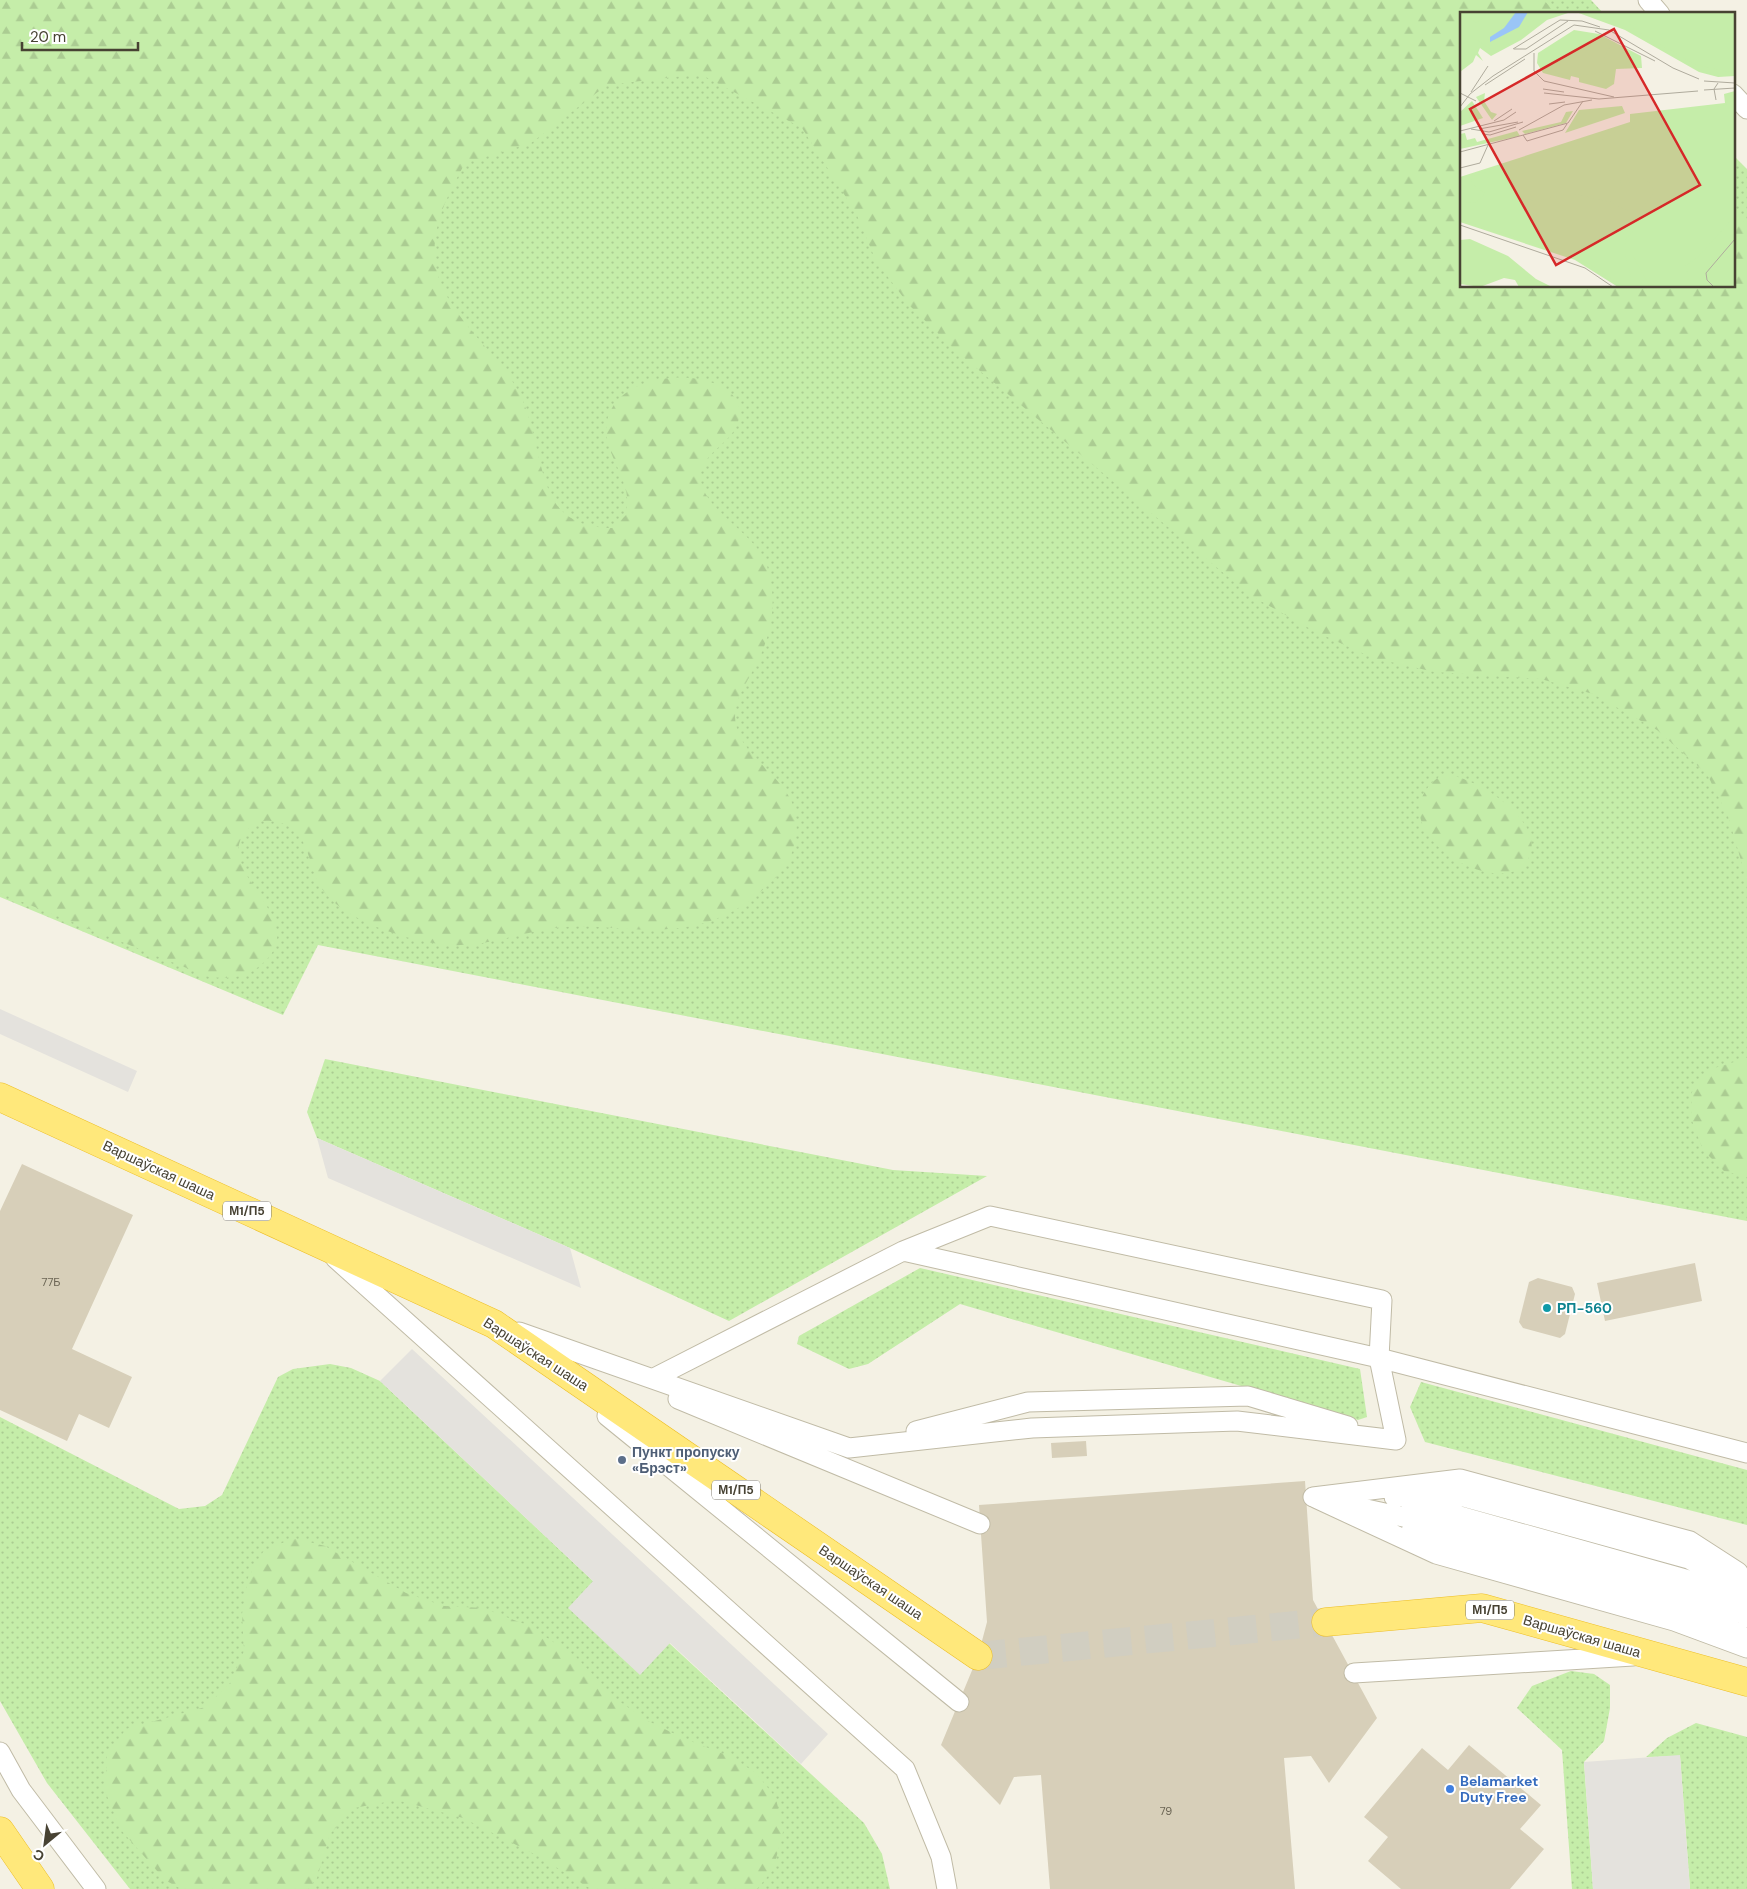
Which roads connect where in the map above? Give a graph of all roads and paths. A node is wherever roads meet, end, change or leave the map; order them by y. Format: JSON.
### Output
{"nodes":[{"id":1,"x":1648,"y":0,"type":"edge"},
{"id":2,"x":1658,"y":12,"type":"edge"},
{"id":3,"x":1734,"y":95,"type":"edge"},
{"id":4,"x":1747,"y":109,"type":"edge"},
{"id":5,"x":0,"y":1098,"type":"edge"},
{"id":6,"x":319,"y":1244,"type":"junction"},
{"id":7,"x":903,"y":1251,"type":"junction"},
{"id":8,"x":494,"y":1324,"type":"junction"},
{"id":9,"x":1379,"y":1358,"type":"junction"},
{"id":10,"x":654,"y":1378,"type":"junction"},
{"id":11,"x":1396,"y":1440,"type":"junction"},
{"id":12,"x":849,"y":1448,"type":"junction"},
{"id":13,"x":1747,"y":1453,"type":"edge"},
{"id":14,"x":1313,"y":1497,"type":"junction"},
{"id":15,"x":980,"y":1524,"type":"dead end"},
{"id":16,"x":1747,"y":1586,"type":"edge"},
{"id":17,"x":1747,"y":1603,"type":"edge"},
{"id":18,"x":1747,"y":1618,"type":"edge"},
{"id":19,"x":1326,"y":1622,"type":"tunnel mouth"},
{"id":20,"x":1747,"y":1630,"type":"edge"},
{"id":21,"x":1747,"y":1639,"type":"edge"},
{"id":22,"x":1747,"y":1648,"type":"edge"},
{"id":23,"x":1649,"y":1654,"type":"junction"},
{"id":24,"x":978,"y":1656,"type":"tunnel mouth"},
{"id":25,"x":1354,"y":1673,"type":"dead end"},
{"id":26,"x":1747,"y":1682,"type":"edge"},
{"id":27,"x":959,"y":1702,"type":"dead end"},
{"id":28,"x":0,"y":1752,"type":"edge"},
{"id":29,"x":0,"y":1831,"type":"edge"},
{"id":30,"x":40,"y":1889,"type":"edge"},
{"id":31,"x":96,"y":1889,"type":"edge"},
{"id":32,"x":947,"y":1889,"type":"edge"}],
"edges":[{"from":1,"to":2,"type":"lane"},
{"from":3,"to":4,"type":"lane"},
{"from":5,"to":6,"type":"highway","name":"Варшаўская шаша","number":"М1/П5"},
{"from":6,"to":8,"type":"highway","name":"Варшаўская шаша","number":"М1/П5"},
{"from":6,"to":32,"type":"lane"},
{"from":7,"to":9,"type":"lane"},
{"from":7,"to":9,"type":"lane"},
{"from":7,"to":10,"type":"lane"},
{"from":8,"to":10,"type":"lane"},
{"from":8,"to":15,"type":"lane"},
{"from":8,"to":24,"type":"highway","name":"Варшаўская шаша","number":"М1/П5"},
{"from":8,"to":27,"type":"lane"},
{"from":9,"to":11,"type":"lane"},
{"from":9,"to":13,"type":"lane"},
{"from":10,"to":12,"type":"lane"},
{"from":11,"to":12,"type":"lane"},
{"from":11,"to":12,"type":"lane"},
{"from":14,"to":16,"type":"lane"},
{"from":14,"to":17,"type":"lane"},
{"from":14,"to":18,"type":"lane"},
{"from":14,"to":20,"type":"lane"},
{"from":14,"to":21,"type":"lane"},
{"from":14,"to":22,"type":"lane"},
{"from":19,"to":23,"type":"highway","name":"Варшаўская шаша","number":"М1/П5"},
{"from":23,"to":25,"type":"lane"},
{"from":23,"to":26,"type":"highway","name":"Варшаўская шаша","number":"М1/П5"},
{"from":28,"to":31,"type":"lane"},
{"from":29,"to":30,"type":"highway"}]}
